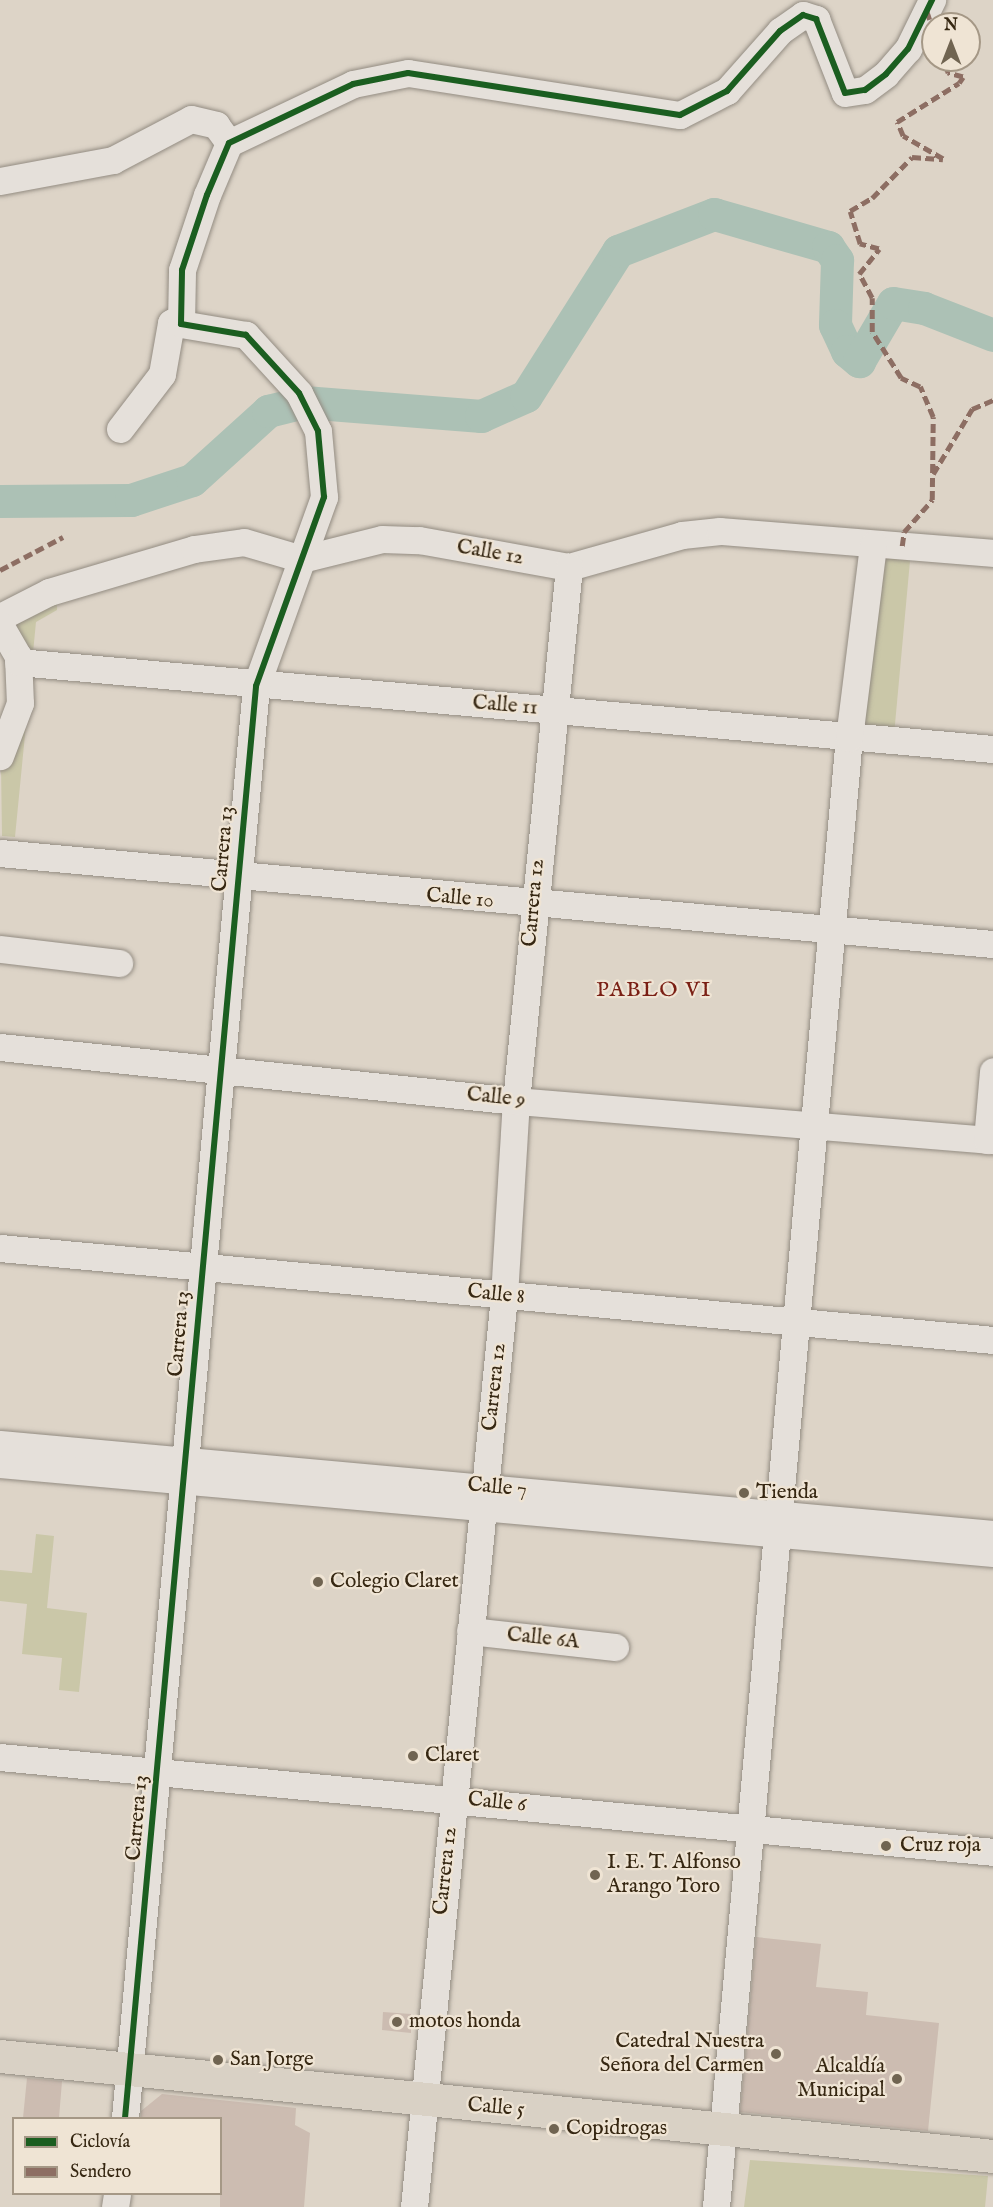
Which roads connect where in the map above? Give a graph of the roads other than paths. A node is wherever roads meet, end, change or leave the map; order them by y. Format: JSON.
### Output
{"nodes":[{"id":1,"x":932,"y":0,"type":"edge"},
{"id":2,"x":230,"y":143,"type":"junction"},
{"id":3,"x":0,"y":181,"type":"edge"},
{"id":4,"x":180,"y":318,"type":"junction"},
{"id":5,"x":120,"y":429,"type":"dead end"},
{"id":6,"x":873,"y":544,"type":"junction"},
{"id":7,"x":993,"y":554,"type":"edge"},
{"id":8,"x":302,"y":559,"type":"junction"},
{"id":9,"x":568,"y":567,"type":"junction"},
{"id":10,"x":0,"y":617,"type":"edge"},
{"id":11,"x":0,"y":625,"type":"edge"},
{"id":12,"x":18,"y":659,"type":"junction"},
{"id":13,"x":256,"y":686,"type":"junction"},
{"id":14,"x":552,"y":710,"type":"junction"},
{"id":15,"x":849,"y":738,"type":"junction"},
{"id":16,"x":993,"y":749,"type":"edge"},
{"id":17,"x":0,"y":756,"type":"edge"},
{"id":18,"x":0,"y":846,"type":"edge"},
{"id":19,"x":0,"y":853,"type":"edge"},
{"id":20,"x":0,"y":858,"type":"edge"},
{"id":21,"x":238,"y":878,"type":"junction"},
{"id":22,"x":533,"y":906,"type":"junction"},
{"id":23,"x":831,"y":931,"type":"junction"},
{"id":24,"x":993,"y":944,"type":"edge"},
{"id":25,"x":0,"y":949,"type":"edge"},
{"id":26,"x":119,"y":963,"type":"dead end"},
{"id":27,"x":0,"y":1047,"type":"edge"},
{"id":28,"x":219,"y":1070,"type":"junction"},
{"id":29,"x":993,"y":1071,"type":"edge"},
{"id":30,"x":516,"y":1101,"type":"junction"},
{"id":31,"x":814,"y":1127,"type":"junction"},
{"id":32,"x":990,"y":1140,"type":"edge"},
{"id":33,"x":0,"y":1248,"type":"edge"},
{"id":34,"x":202,"y":1266,"type":"junction"},
{"id":35,"x":504,"y":1296,"type":"junction"},
{"id":36,"x":796,"y":1324,"type":"junction"},
{"id":37,"x":993,"y":1340,"type":"edge"},
{"id":38,"x":0,"y":1444,"type":"edge"},
{"id":39,"x":0,"y":1464,"type":"edge"},
{"id":40,"x":186,"y":1468,"type":"junction"},
{"id":41,"x":483,"y":1496,"type":"junction"},
{"id":42,"x":777,"y":1524,"type":"junction"},
{"id":43,"x":993,"y":1533,"type":"edge"},
{"id":44,"x":993,"y":1553,"type":"edge"},
{"id":45,"x":470,"y":1632,"type":"junction"},
{"id":46,"x":615,"y":1647,"type":"dead end"},
{"id":47,"x":0,"y":1757,"type":"edge"},
{"id":48,"x":158,"y":1773,"type":"junction"},
{"id":49,"x":453,"y":1798,"type":"junction"},
{"id":50,"x":751,"y":1829,"type":"junction"},
{"id":51,"x":993,"y":1852,"type":"edge"},
{"id":52,"x":0,"y":2056,"type":"edge"},
{"id":53,"x":131,"y":2069,"type":"junction"},
{"id":54,"x":424,"y":2101,"type":"junction"},
{"id":55,"x":125,"y":2117,"type":"edge"},
{"id":56,"x":723,"y":2129,"type":"junction"},
{"id":57,"x":993,"y":2156,"type":"edge"},
{"id":58,"x":414,"y":2207,"type":"edge"},
{"id":59,"x":716,"y":2207,"type":"edge"}],
"edges":[{"from":1,"to":2,"type":"street"},
{"from":2,"to":3,"type":"street"},
{"from":2,"to":4,"type":"street"},
{"from":4,"to":5,"type":"street"},
{"from":4,"to":8,"type":"street","name":"Carrera 13"},
{"from":6,"to":7,"type":"street","name":"Calle 12"},
{"from":6,"to":9,"type":"street","name":"Calle 12"},
{"from":6,"to":15,"type":"street"},
{"from":8,"to":9,"type":"street","name":"Calle 12"},
{"from":8,"to":10,"type":"street"},
{"from":8,"to":13,"type":"street","name":"Carrera 13"},
{"from":9,"to":14,"type":"street","name":"Carrera 12"},
{"from":11,"to":12,"type":"street"},
{"from":12,"to":13,"type":"street","name":"Calle 11"},
{"from":12,"to":17,"type":"street"},
{"from":13,"to":14,"type":"street","name":"Calle 11"},
{"from":13,"to":21,"type":"street","name":"Carrera 13"},
{"from":14,"to":15,"type":"street","name":"Calle 11"},
{"from":14,"to":22,"type":"street","name":"Carrera 12"},
{"from":15,"to":16,"type":"street","name":"Calle 11"},
{"from":15,"to":23,"type":"street"},
{"from":18,"to":19,"type":"street"},
{"from":19,"to":20,"type":"street"},
{"from":19,"to":21,"type":"street","name":"Calle 10"},
{"from":21,"to":22,"type":"street","name":"Calle 10"},
{"from":21,"to":28,"type":"street","name":"Carrera 13"},
{"from":22,"to":23,"type":"street","name":"Calle 10"},
{"from":22,"to":30,"type":"street","name":"Carrera 12"},
{"from":23,"to":24,"type":"street","name":"Calle 10"},
{"from":23,"to":31,"type":"street"},
{"from":25,"to":26,"type":"street"},
{"from":27,"to":28,"type":"street","name":"Calle 9"},
{"from":28,"to":30,"type":"street","name":"Calle 9"},
{"from":28,"to":34,"type":"street","name":"Carrera 13"},
{"from":29,"to":32,"type":"street"},
{"from":30,"to":31,"type":"street","name":"Calle 9"},
{"from":30,"to":35,"type":"street","name":"Carrera 12"},
{"from":31,"to":32,"type":"street","name":"Calle 9"},
{"from":31,"to":36,"type":"street"},
{"from":33,"to":34,"type":"street","name":"Calle 8"},
{"from":34,"to":35,"type":"street","name":"Calle 8"},
{"from":34,"to":40,"type":"street","name":"Carrera 13"},
{"from":35,"to":36,"type":"street","name":"Calle 8"},
{"from":35,"to":41,"type":"street","name":"Carrera 12"},
{"from":36,"to":37,"type":"street","name":"Calle 8"},
{"from":36,"to":42,"type":"street"},
{"from":38,"to":40,"type":"street","name":"Calle 7"},
{"from":39,"to":40,"type":"street","name":"Calle 7"},
{"from":40,"to":41,"type":"street","name":"Calle 7"},
{"from":40,"to":48,"type":"street","name":"Carrera 13"},
{"from":41,"to":42,"type":"street","name":"Calle 7"},
{"from":41,"to":45,"type":"street","name":"Carrera 12"},
{"from":42,"to":43,"type":"street","name":"Calle 7"},
{"from":42,"to":44,"type":"street","name":"Calle 7"},
{"from":42,"to":50,"type":"street"},
{"from":45,"to":46,"type":"street","name":"Calle 6A"},
{"from":45,"to":49,"type":"street","name":"Carrera 12"},
{"from":47,"to":48,"type":"street","name":"Calle 6"},
{"from":48,"to":49,"type":"street","name":"Calle 6"},
{"from":48,"to":53,"type":"street","name":"Carrera 13"},
{"from":49,"to":50,"type":"street","name":"Calle 6"},
{"from":49,"to":54,"type":"street","name":"Carrera 12"},
{"from":50,"to":51,"type":"street","name":"Calle 6"},
{"from":50,"to":56,"type":"street"},
{"from":52,"to":53,"type":"main road","name":"Calle 5"},
{"from":53,"to":54,"type":"main road","name":"Calle 5"},
{"from":53,"to":55,"type":"street","name":"Carrera 13"},
{"from":54,"to":56,"type":"main road","name":"Calle 5"},
{"from":54,"to":58,"type":"street","name":"Carrera 12"},
{"from":56,"to":57,"type":"main road","name":"Calle 5"},
{"from":56,"to":59,"type":"street"}]}
